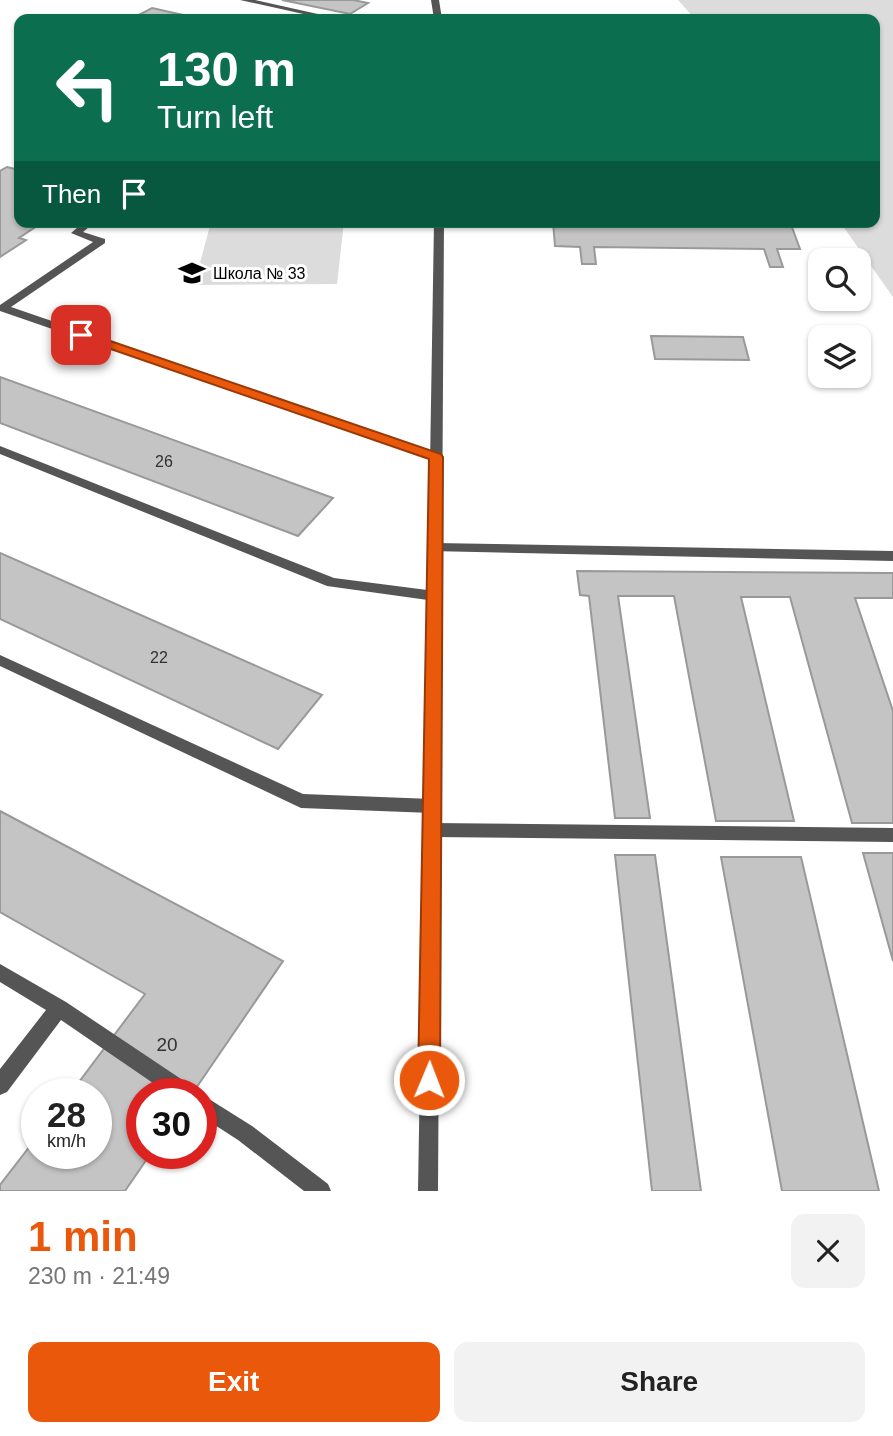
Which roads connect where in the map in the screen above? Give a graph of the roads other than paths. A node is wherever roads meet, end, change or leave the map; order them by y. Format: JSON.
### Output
{"nodes":[{"id":1,"x":244,"y":0,"type":"edge"},
{"id":2,"x":312,"y":14,"type":"edge"},
{"id":3,"x":82,"y":228,"type":"edge"},
{"id":4,"x":439,"y":228,"type":"edge"},
{"id":5,"x":0,"y":450,"type":"edge"},
{"id":6,"x":436,"y":457,"type":"junction"},
{"id":7,"x":435,"y":548,"type":"junction"},
{"id":8,"x":893,"y":556,"type":"edge"},
{"id":9,"x":435,"y":596,"type":"junction"},
{"id":10,"x":0,"y":660,"type":"edge"},
{"id":11,"x":432,"y":806,"type":"junction"},
{"id":12,"x":432,"y":830,"type":"junction"},
{"id":13,"x":893,"y":835,"type":"edge"},
{"id":14,"x":0,"y":972,"type":"edge"},
{"id":15,"x":59,"y":1008,"type":"junction"},
{"id":16,"x":162,"y":1078,"type":"edge"},
{"id":17,"x":0,"y":1085,"type":"edge"},
{"id":18,"x":217,"y":1114,"type":"edge"},
{"id":19,"x":321,"y":1191,"type":"edge"},
{"id":20,"x":428,"y":1191,"type":"edge"}],
"edges":[{"from":1,"to":2,"type":"street"},
{"from":3,"to":6,"type":"street"},
{"from":4,"to":6,"type":"street"},
{"from":5,"to":9,"type":"street"},
{"from":6,"to":7,"type":"street"},
{"from":7,"to":8,"type":"street"},
{"from":7,"to":9,"type":"street"},
{"from":9,"to":11,"type":"street"},
{"from":10,"to":11,"type":"street"},
{"from":11,"to":12,"type":"street"},
{"from":12,"to":13,"type":"street"},
{"from":12,"to":20,"type":"street"},
{"from":14,"to":15,"type":"street"},
{"from":15,"to":16,"type":"street"},
{"from":15,"to":17,"type":"street"},
{"from":18,"to":19,"type":"street"}]}
